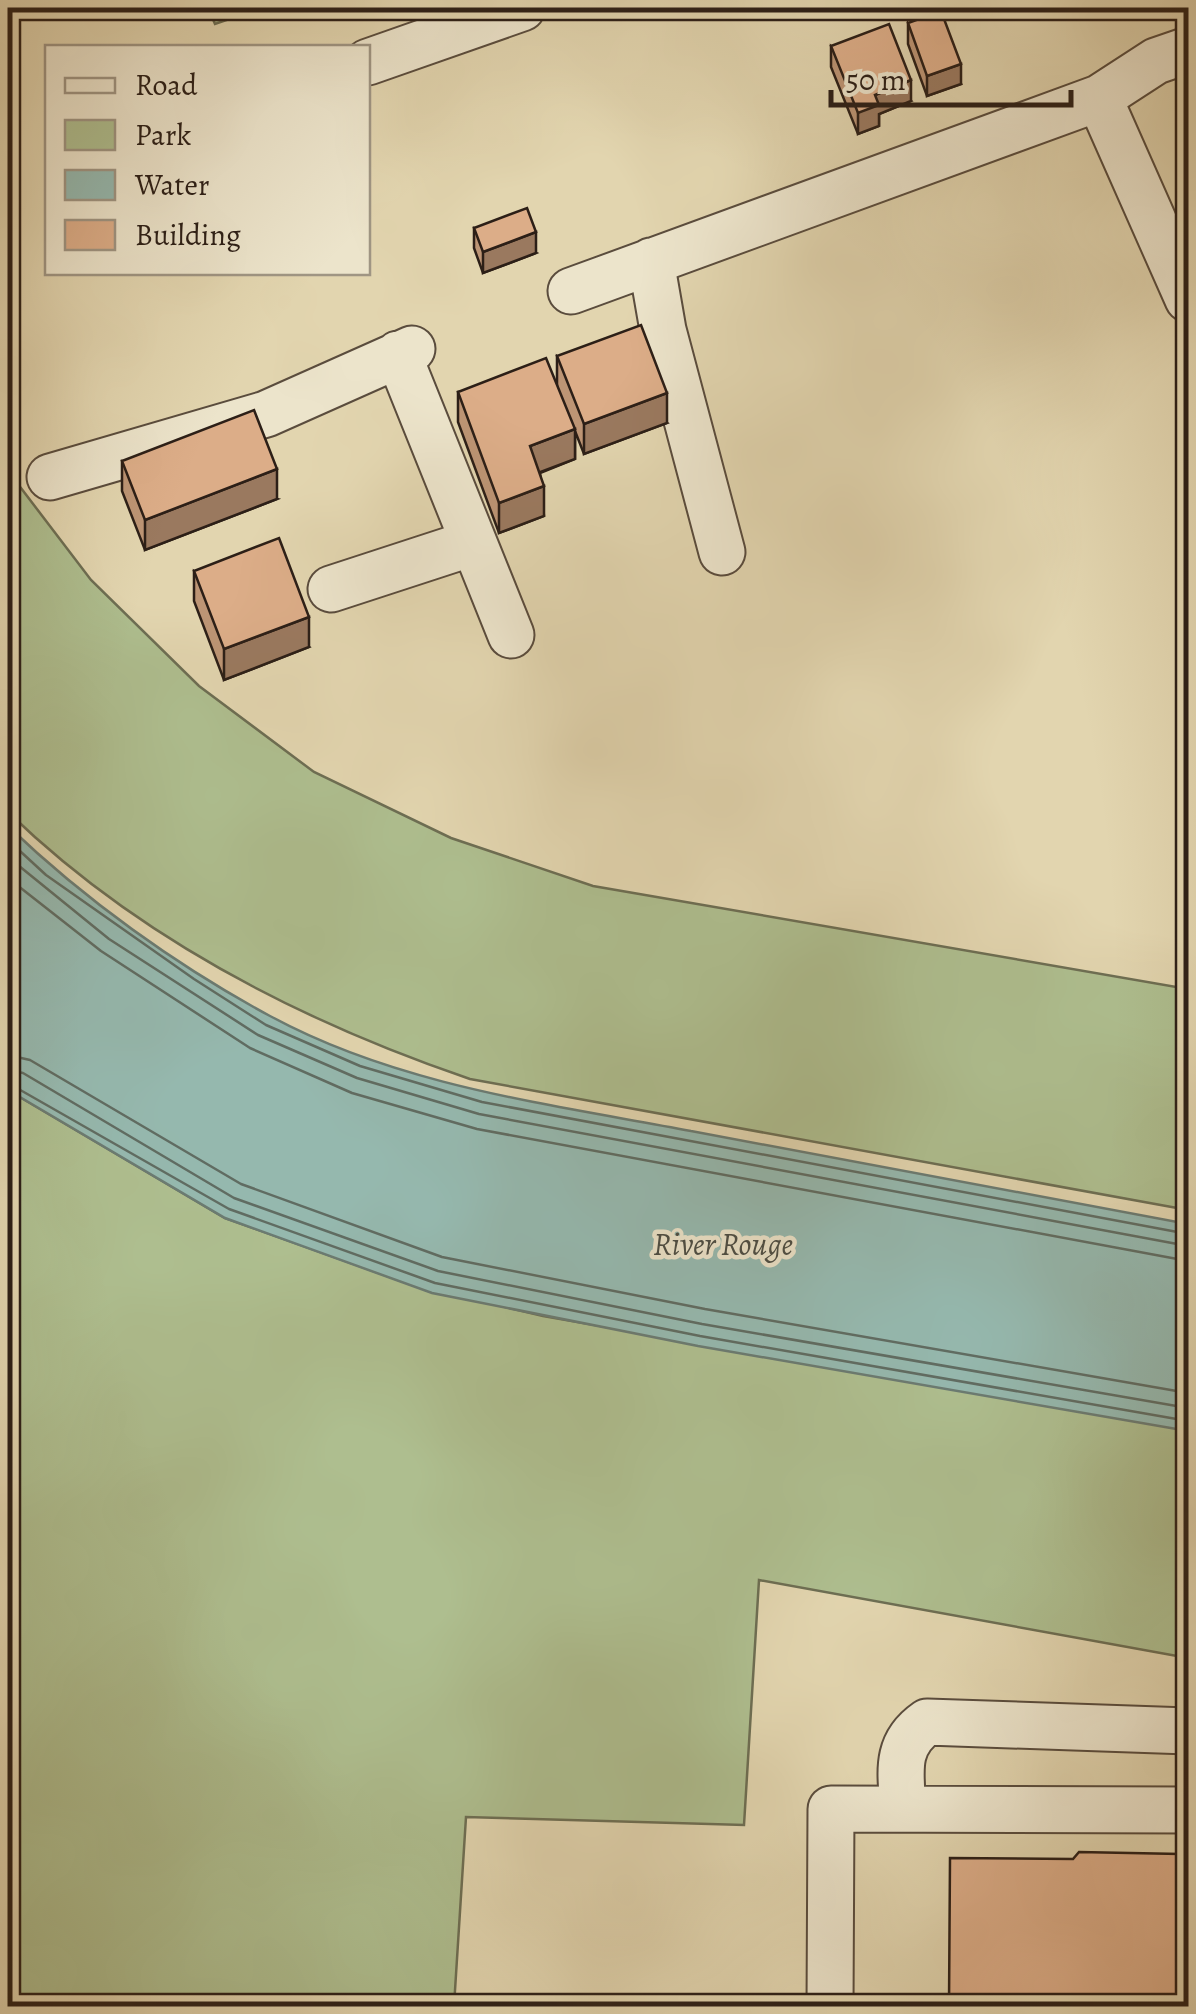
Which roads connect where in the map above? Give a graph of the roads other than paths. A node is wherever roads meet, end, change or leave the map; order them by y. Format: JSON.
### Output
{"nodes":[{"id":1,"x":522,"y":8,"type":"edge"},
{"id":2,"x":1188,"y":50,"type":"edge"},
{"id":3,"x":370,"y":61,"type":"edge"},
{"id":4,"x":1099,"y":98,"type":"junction"},
{"id":5,"x":651,"y":262,"type":"junction"},
{"id":6,"x":570,"y":290,"type":"dead end"},
{"id":7,"x":1188,"y":299,"type":"edge"},
{"id":8,"x":50,"y":477,"type":"dead end"},
{"id":9,"x":472,"y":543,"type":"junction"},
{"id":10,"x":722,"y":552,"type":"dead end"},
{"id":11,"x":331,"y":589,"type":"dead end"},
{"id":12,"x":510,"y":635,"type":"dead end"},
{"id":13,"x":1188,"y":1731,"type":"edge"},
{"id":14,"x":903,"y":1809,"type":"junction"},
{"id":15,"x":1188,"y":1810,"type":"edge"},
{"id":16,"x":830,"y":2006,"type":"edge"}],
"edges":[{"from":1,"to":3,"type":"lane"},
{"from":2,"to":4,"type":"lane"},
{"from":4,"to":5,"type":"lane"},
{"from":4,"to":7,"type":"lane"},
{"from":5,"to":6,"type":"lane"},
{"from":5,"to":10,"type":"lane"},
{"from":8,"to":9,"type":"lane"},
{"from":9,"to":11,"type":"lane"},
{"from":9,"to":12,"type":"lane"},
{"from":13,"to":14,"type":"lane"},
{"from":14,"to":15,"type":"lane"},
{"from":14,"to":16,"type":"lane"}]}
